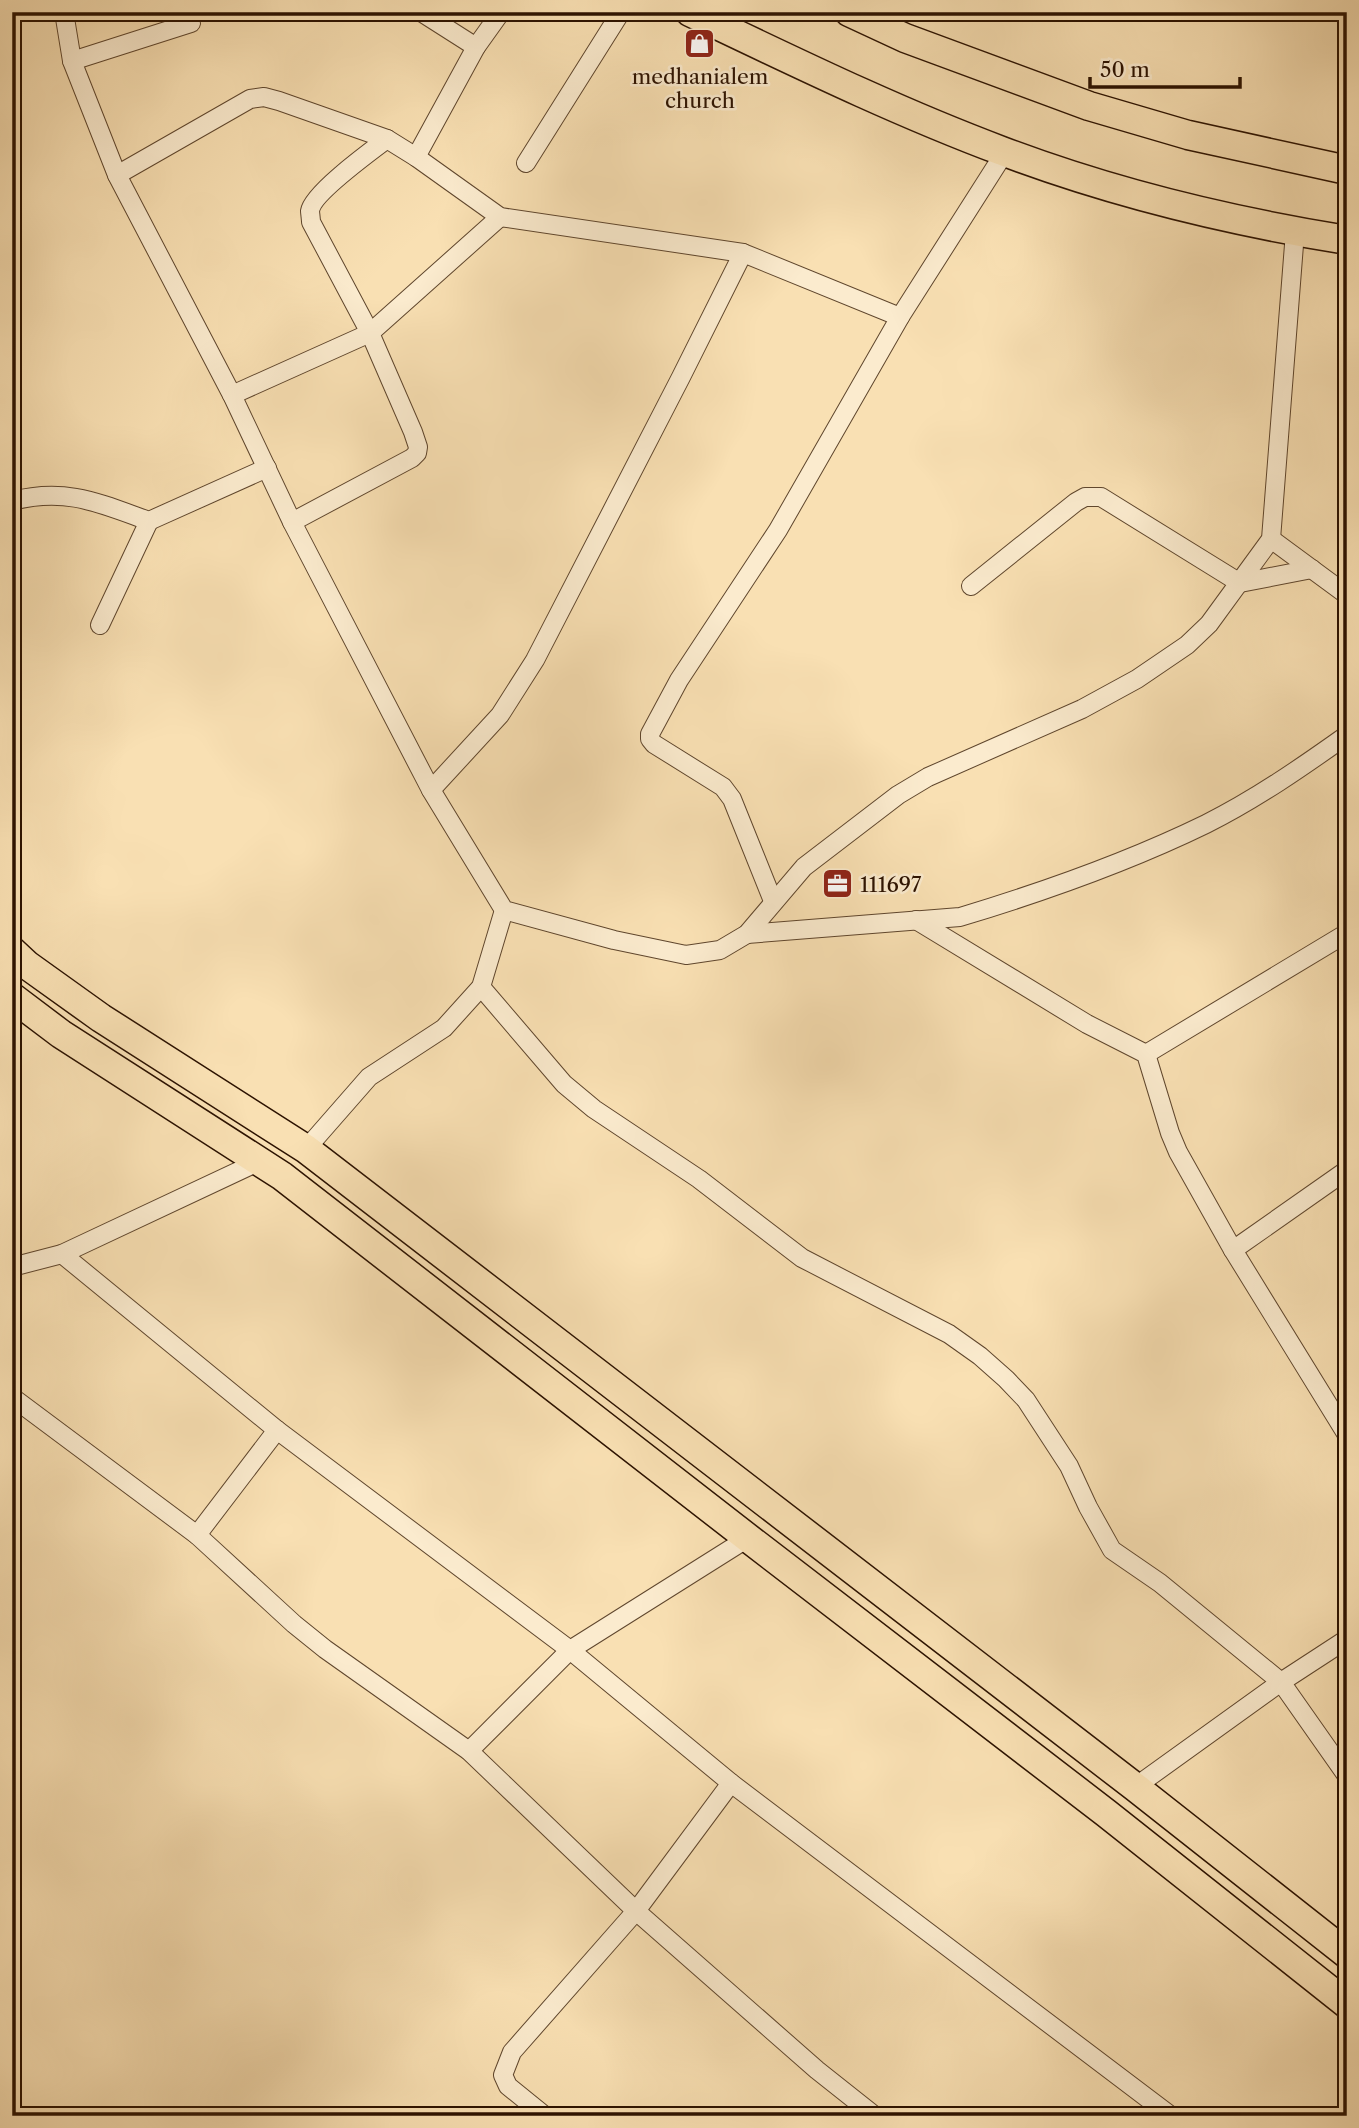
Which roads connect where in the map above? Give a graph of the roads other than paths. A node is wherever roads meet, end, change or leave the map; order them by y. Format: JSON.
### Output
{"nodes":[{"id":1,"x":64,"y":12,"type":"edge"},
{"id":2,"x":421,"y":12,"type":"edge"},
{"id":3,"x":500,"y":12,"type":"edge"},
{"id":4,"x":621,"y":12,"type":"edge"},
{"id":5,"x":690,"y":12,"type":"edge"},
{"id":6,"x":849,"y":12,"type":"edge"},
{"id":7,"x":191,"y":23,"type":"dead end"},
{"id":8,"x":476,"y":47,"type":"junction"},
{"id":9,"x":72,"y":61,"type":"junction"},
{"id":10,"x":387,"y":139,"type":"junction"},
{"id":11,"x":1005,"y":152,"type":"junction"},
{"id":12,"x":416,"y":157,"type":"junction"},
{"id":13,"x":526,"y":163,"type":"dead end"},
{"id":14,"x":1347,"y":170,"type":"edge"},
{"id":15,"x":117,"y":175,"type":"junction"},
{"id":16,"x":500,"y":217,"type":"junction"},
{"id":17,"x":1295,"y":232,"type":"junction"},
{"id":18,"x":1347,"y":240,"type":"edge"},
{"id":19,"x":743,"y":253,"type":"junction"},
{"id":20,"x":900,"y":317,"type":"junction"},
{"id":21,"x":370,"y":332,"type":"junction"},
{"id":22,"x":232,"y":395,"type":"junction"},
{"id":23,"x":267,"y":468,"type":"junction"},
{"id":24,"x":12,"y":501,"type":"edge"},
{"id":25,"x":149,"y":521,"type":"junction"},
{"id":26,"x":292,"y":522,"type":"junction"},
{"id":27,"x":1271,"y":539,"type":"junction"},
{"id":28,"x":1312,"y":569,"type":"junction"},
{"id":29,"x":1240,"y":583,"type":"junction"},
{"id":30,"x":971,"y":586,"type":"dead end"},
{"id":31,"x":1347,"y":595,"type":"edge"},
{"id":32,"x":100,"y":625,"type":"dead end"},
{"id":33,"x":1347,"y":735,"type":"edge"},
{"id":34,"x":430,"y":790,"type":"junction"},
{"id":35,"x":773,"y":901,"type":"junction"},
{"id":36,"x":504,"y":910,"type":"junction"},
{"id":37,"x":916,"y":920,"type":"junction"},
{"id":38,"x":1347,"y":933,"type":"edge"},
{"id":39,"x":747,"y":934,"type":"junction"},
{"id":40,"x":12,"y":951,"type":"edge"},
{"id":41,"x":481,"y":987,"type":"junction"},
{"id":42,"x":12,"y":997,"type":"edge"},
{"id":43,"x":1146,"y":1054,"type":"junction"},
{"id":44,"x":306,"y":1149,"type":"junction"},
{"id":45,"x":260,"y":1161,"type":"junction"},
{"id":46,"x":1347,"y":1170,"type":"edge"},
{"id":47,"x":1233,"y":1251,"type":"junction"},
{"id":48,"x":62,"y":1254,"type":"junction"},
{"id":49,"x":12,"y":1267,"type":"edge"},
{"id":50,"x":12,"y":1397,"type":"edge"},
{"id":51,"x":277,"y":1430,"type":"junction"},
{"id":52,"x":1347,"y":1435,"type":"edge"},
{"id":53,"x":197,"y":1535,"type":"junction"},
{"id":54,"x":748,"y":1538,"type":"junction"},
{"id":55,"x":1347,"y":1639,"type":"edge"},
{"id":56,"x":570,"y":1650,"type":"junction"},
{"id":57,"x":1281,"y":1682,"type":"junction"},
{"id":58,"x":469,"y":1751,"type":"junction"},
{"id":59,"x":1347,"y":1776,"type":"edge"},
{"id":60,"x":731,"y":1783,"type":"junction"},
{"id":61,"x":1135,"y":1787,"type":"junction"},
{"id":62,"x":636,"y":1911,"type":"junction"},
{"id":63,"x":1347,"y":1954,"type":"edge"},
{"id":64,"x":1347,"y":2004,"type":"edge"},
{"id":65,"x":1150,"y":2109,"type":"edge"},
{"id":66,"x":545,"y":2116,"type":"edge"},
{"id":67,"x":874,"y":2116,"type":"edge"},
{"id":68,"x":1171,"y":2116,"type":"edge"}],
"edges":[{"from":1,"to":9,"type":"street"},
{"from":2,"to":8,"type":"street"},
{"from":3,"to":8,"type":"street"},
{"from":4,"to":13,"type":"street"},
{"from":5,"to":11,"type":"main road"},
{"from":6,"to":14,"type":"main road"},
{"from":7,"to":9,"type":"street"},
{"from":8,"to":12,"type":"street"},
{"from":9,"to":15,"type":"street"},
{"from":10,"to":12,"type":"street"},
{"from":10,"to":15,"type":"street"},
{"from":10,"to":21,"type":"street"},
{"from":11,"to":17,"type":"main road"},
{"from":11,"to":20,"type":"street"},
{"from":12,"to":16,"type":"street"},
{"from":15,"to":22,"type":"street"},
{"from":16,"to":19,"type":"street"},
{"from":16,"to":21,"type":"street"},
{"from":17,"to":18,"type":"main road"},
{"from":17,"to":27,"type":"street"},
{"from":19,"to":20,"type":"street"},
{"from":19,"to":34,"type":"street"},
{"from":20,"to":35,"type":"street"},
{"from":21,"to":22,"type":"street"},
{"from":21,"to":26,"type":"street"},
{"from":22,"to":23,"type":"street"},
{"from":23,"to":25,"type":"street"},
{"from":23,"to":26,"type":"street"},
{"from":24,"to":25,"type":"street"},
{"from":25,"to":32,"type":"street"},
{"from":26,"to":34,"type":"street"},
{"from":27,"to":28,"type":"street"},
{"from":27,"to":29,"type":"street"},
{"from":28,"to":29,"type":"street"},
{"from":28,"to":31,"type":"street"},
{"from":29,"to":30,"type":"street"},
{"from":29,"to":35,"type":"street"},
{"from":33,"to":37,"type":"street"},
{"from":34,"to":36,"type":"street"},
{"from":35,"to":39,"type":"street"},
{"from":36,"to":39,"type":"street"},
{"from":36,"to":41,"type":"street"},
{"from":37,"to":39,"type":"street"},
{"from":37,"to":43,"type":"street"},
{"from":38,"to":43,"type":"street"},
{"from":40,"to":44,"type":"main road"},
{"from":41,"to":44,"type":"street"},
{"from":41,"to":57,"type":"street"},
{"from":42,"to":45,"type":"main road"},
{"from":43,"to":47,"type":"street"},
{"from":44,"to":61,"type":"main road"},
{"from":45,"to":48,"type":"street"},
{"from":45,"to":54,"type":"main road"},
{"from":46,"to":47,"type":"street"},
{"from":47,"to":52,"type":"street"},
{"from":48,"to":49,"type":"street"},
{"from":48,"to":51,"type":"street"},
{"from":50,"to":53,"type":"street"},
{"from":51,"to":53,"type":"street"},
{"from":51,"to":56,"type":"street"},
{"from":53,"to":58,"type":"street"},
{"from":54,"to":56,"type":"street"},
{"from":54,"to":64,"type":"main road"},
{"from":55,"to":57,"type":"street"},
{"from":56,"to":58,"type":"street"},
{"from":56,"to":60,"type":"street"},
{"from":57,"to":59,"type":"street"},
{"from":57,"to":61,"type":"street"},
{"from":58,"to":62,"type":"street"},
{"from":60,"to":62,"type":"street"},
{"from":60,"to":65,"type":"street"},
{"from":61,"to":63,"type":"main road"},
{"from":62,"to":66,"type":"street"},
{"from":62,"to":67,"type":"street"},
{"from":65,"to":68,"type":"street"}]}
